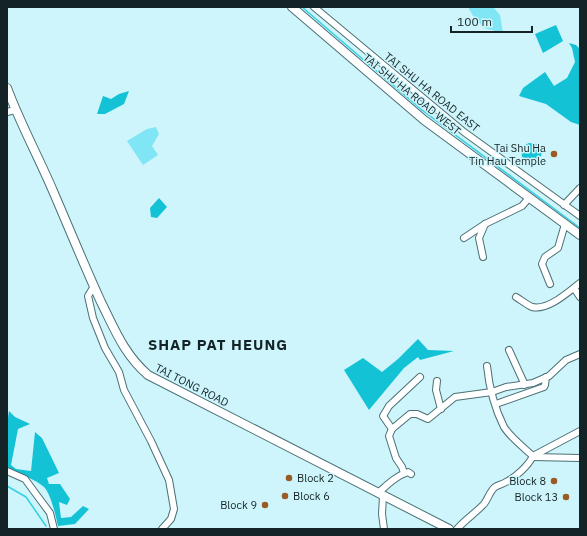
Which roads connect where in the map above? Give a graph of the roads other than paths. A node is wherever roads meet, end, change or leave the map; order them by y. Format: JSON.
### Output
{"nodes":[{"id":1,"x":292,"y":7,"type":"edge"},
{"id":2,"x":314,"y":7,"type":"edge"},
{"id":3,"x":7,"y":88,"type":"edge"},
{"id":4,"x":11,"y":111,"type":"edge"},
{"id":5,"x":580,"y":188,"type":"edge"},
{"id":6,"x":529,"y":198,"type":"junction"},
{"id":7,"x":564,"y":205,"type":"junction"},
{"id":8,"x":580,"y":216,"type":"edge"},
{"id":9,"x":485,"y":224,"type":"junction"},
{"id":10,"x":565,"y":224,"type":"junction"},
{"id":11,"x":580,"y":235,"type":"edge"},
{"id":12,"x":464,"y":238,"type":"dead end"},
{"id":13,"x":483,"y":257,"type":"dead end"},
{"id":14,"x":580,"y":283,"type":"edge"},
{"id":15,"x":550,"y":284,"type":"dead end"},
{"id":16,"x":94,"y":286,"type":"junction"},
{"id":17,"x":574,"y":288,"type":"junction"},
{"id":18,"x":516,"y":297,"type":"dead end"},
{"id":19,"x":580,"y":298,"type":"edge"},
{"id":20,"x":510,"y":350,"type":"dead end"},
{"id":21,"x":580,"y":354,"type":"edge"},
{"id":22,"x":487,"y":366,"type":"dead end"},
{"id":23,"x":420,"y":376,"type":"dead end"},
{"id":24,"x":546,"y":377,"type":"junction"},
{"id":25,"x":437,"y":381,"type":"dead end"},
{"id":26,"x":524,"y":385,"type":"junction"},
{"id":27,"x":492,"y":392,"type":"junction"},
{"id":28,"x":496,"y":404,"type":"junction"},
{"id":29,"x":441,"y":409,"type":"junction"},
{"id":30,"x":392,"y":429,"type":"junction"},
{"id":31,"x":580,"y":431,"type":"edge"},
{"id":32,"x":533,"y":456,"type":"junction"},
{"id":33,"x":580,"y":458,"type":"edge"},
{"id":34,"x":7,"y":471,"type":"edge"},
{"id":35,"x":404,"y":473,"type":"junction"},
{"id":36,"x":411,"y":474,"type":"dead end"},
{"id":37,"x":380,"y":494,"type":"junction"},
{"id":38,"x":54,"y":529,"type":"edge"},
{"id":39,"x":162,"y":529,"type":"edge"},
{"id":40,"x":384,"y":529,"type":"edge"},
{"id":41,"x":449,"y":529,"type":"edge"},
{"id":42,"x":457,"y":529,"type":"edge"}],
"edges":[{"from":1,"to":6,"type":"street","name":"TAI SHU HA ROAD WEST"},
{"from":2,"to":7,"type":"street","name":"TAI SHU HA ROAD EAST"},
{"from":3,"to":4,"type":"street","name":"TAI TONG ROAD"},
{"from":4,"to":16,"type":"street","name":"TAI TONG ROAD"},
{"from":5,"to":7,"type":"street"},
{"from":6,"to":9,"type":"street"},
{"from":6,"to":10,"type":"street","name":"TAI SHU HA ROAD WEST"},
{"from":7,"to":8,"type":"street","name":"TAI SHU HA ROAD EAST"},
{"from":9,"to":12,"type":"street"},
{"from":9,"to":13,"type":"street"},
{"from":10,"to":11,"type":"street","name":"TAI SHU HA ROAD WEST"},
{"from":10,"to":15,"type":"street"},
{"from":14,"to":17,"type":"street"},
{"from":16,"to":37,"type":"street","name":"TAI TONG ROAD"},
{"from":16,"to":39,"type":"street"},
{"from":17,"to":18,"type":"street"},
{"from":17,"to":19,"type":"street"},
{"from":20,"to":26,"type":"street"},
{"from":21,"to":24,"type":"street"},
{"from":22,"to":27,"type":"street"},
{"from":23,"to":30,"type":"street"},
{"from":24,"to":26,"type":"street"},
{"from":24,"to":28,"type":"street"},
{"from":25,"to":29,"type":"street"},
{"from":26,"to":27,"type":"street"},
{"from":27,"to":28,"type":"street"},
{"from":27,"to":29,"type":"street"},
{"from":28,"to":32,"type":"street"},
{"from":29,"to":30,"type":"street"},
{"from":30,"to":35,"type":"street"},
{"from":31,"to":32,"type":"street"},
{"from":32,"to":33,"type":"street"},
{"from":32,"to":42,"type":"street"},
{"from":34,"to":38,"type":"street"},
{"from":35,"to":36,"type":"street"},
{"from":35,"to":37,"type":"street"},
{"from":37,"to":40,"type":"street"},
{"from":37,"to":41,"type":"street","name":"TAI TONG ROAD"}]}
